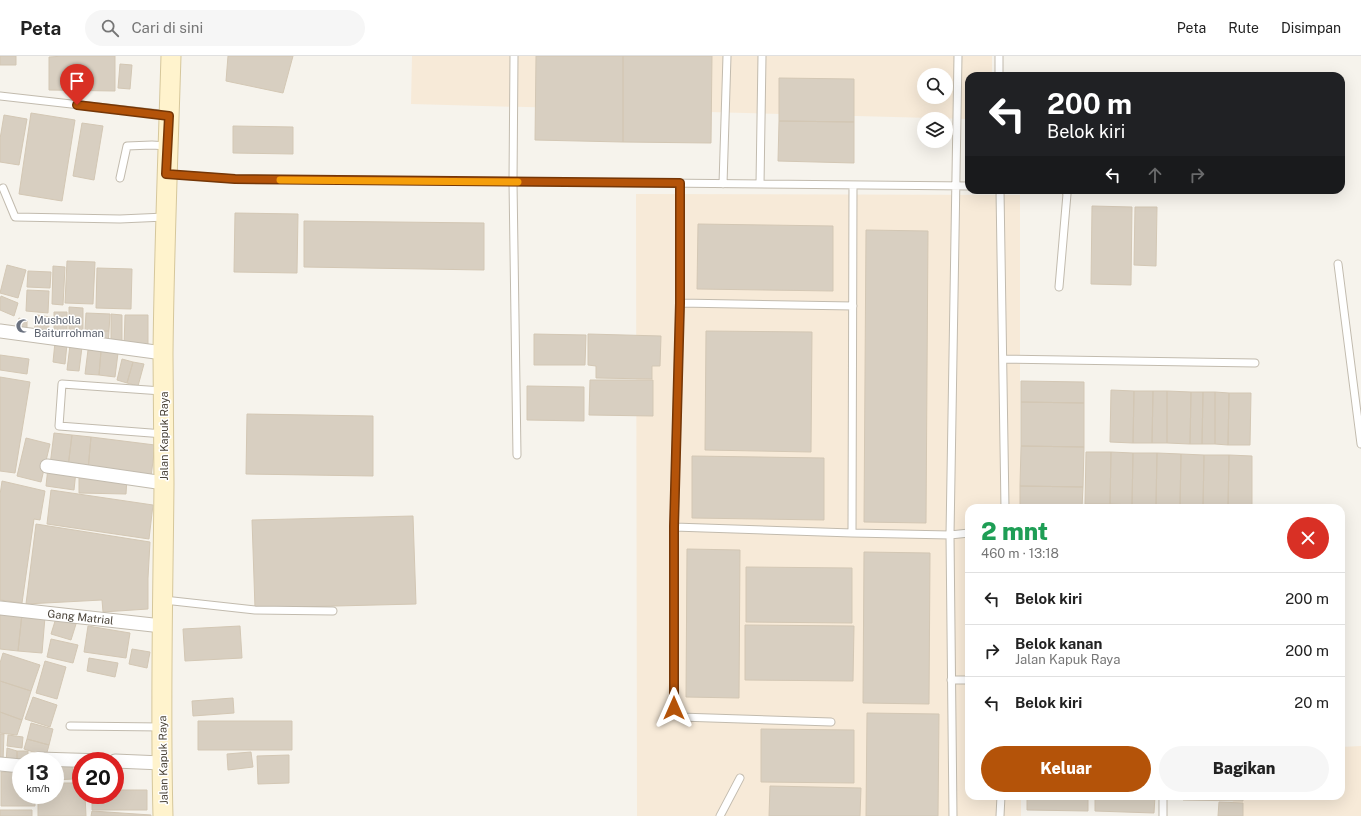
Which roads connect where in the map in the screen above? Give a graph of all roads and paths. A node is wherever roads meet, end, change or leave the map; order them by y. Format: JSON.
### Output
{"nodes":[{"id":1,"x":171,"y":56,"type":"edge"},
{"id":2,"x":514,"y":56,"type":"edge"},
{"id":3,"x":727,"y":56,"type":"edge"},
{"id":4,"x":762,"y":56,"type":"edge"},
{"id":5,"x":958,"y":56,"type":"edge"},
{"id":6,"x":1000,"y":56,"type":"edge"},
{"id":7,"x":1000,"y":72,"type":"edge"},
{"id":8,"x":0,"y":96,"type":"edge"},
{"id":9,"x":169,"y":116,"type":"junction"},
{"id":10,"x":168,"y":146,"type":"junction"},
{"id":11,"x":166,"y":174,"type":"junction"},
{"id":12,"x":120,"y":178,"type":"dead end"},
{"id":13,"x":513,"y":182,"type":"junction"},
{"id":14,"x":680,"y":183,"type":"junction"},
{"id":15,"x":723,"y":184,"type":"junction"},
{"id":16,"x":760,"y":184,"type":"junction"},
{"id":17,"x":853,"y":185,"type":"junction"},
{"id":18,"x":956,"y":186,"type":"junction"},
{"id":19,"x":965,"y":186,"type":"edge"},
{"id":20,"x":3,"y":188,"type":"dead end"},
{"id":21,"x":1000,"y":194,"type":"edge"},
{"id":22,"x":1067,"y":194,"type":"edge"},
{"id":23,"x":165,"y":217,"type":"junction"},
{"id":24,"x":1338,"y":264,"type":"dead end"},
{"id":25,"x":1059,"y":287,"type":"dead end"},
{"id":26,"x":680,"y":303,"type":"junction"},
{"id":27,"x":853,"y":306,"type":"junction"},
{"id":28,"x":0,"y":331,"type":"edge"},
{"id":29,"x":163,"y":353,"type":"junction"},
{"id":30,"x":1003,"y":358,"type":"junction"},
{"id":31,"x":1255,"y":363,"type":"dead end"},
{"id":32,"x":163,"y":391,"type":"junction"},
{"id":33,"x":164,"y":434,"type":"junction"},
{"id":34,"x":1361,"y":444,"type":"edge"},
{"id":35,"x":517,"y":455,"type":"dead end"},
{"id":36,"x":47,"y":466,"type":"dead end"},
{"id":37,"x":164,"y":483,"type":"junction"},
{"id":38,"x":1005,"y":504,"type":"edge"},
{"id":39,"x":674,"y":527,"type":"junction"},
{"id":40,"x":852,"y":533,"type":"junction"},
{"id":41,"x":965,"y":534,"type":"edge"},
{"id":42,"x":950,"y":535,"type":"junction"},
{"id":43,"x":162,"y":600,"type":"junction"},
{"id":44,"x":0,"y":608,"type":"edge"},
{"id":45,"x":333,"y":611,"type":"dead end"},
{"id":46,"x":162,"y":626,"type":"junction"},
{"id":47,"x":952,"y":680,"type":"junction"},
{"id":48,"x":965,"y":680,"type":"edge"},
{"id":49,"x":831,"y":722,"type":"dead end"},
{"id":50,"x":70,"y":726,"type":"dead end"},
{"id":51,"x":162,"y":727,"type":"junction"},
{"id":52,"x":124,"y":761,"type":"edge"},
{"id":53,"x":162,"y":763,"type":"junction"},
{"id":54,"x":0,"y":764,"type":"edge"},
{"id":55,"x":12,"y":765,"type":"edge"},
{"id":56,"x":740,"y":778,"type":"dead end"},
{"id":57,"x":1001,"y":800,"type":"edge"},
{"id":58,"x":1163,"y":800,"type":"edge"},
{"id":59,"x":163,"y":816,"type":"edge"},
{"id":60,"x":720,"y":816,"type":"edge"},
{"id":61,"x":953,"y":816,"type":"edge"},
{"id":62,"x":1000,"y":816,"type":"edge"},
{"id":63,"x":1163,"y":816,"type":"edge"}],
"edges":[{"from":1,"to":9,"type":"main road","name":"Jalan Kapuk Raya"},
{"from":2,"to":13,"type":"lane"},
{"from":3,"to":15,"type":"lane"},
{"from":4,"to":16,"type":"lane"},
{"from":5,"to":18,"type":"lane"},
{"from":6,"to":7,"type":"lane"},
{"from":8,"to":9,"type":"lane"},
{"from":9,"to":10,"type":"main road","name":"Jalan Kapuk Raya"},
{"from":10,"to":11,"type":"main road","name":"Jalan Kapuk Raya"},
{"from":10,"to":12,"type":"lane"},
{"from":11,"to":13,"type":"lane"},
{"from":11,"to":23,"type":"main road","name":"Jalan Kapuk Raya"},
{"from":13,"to":14,"type":"lane"},
{"from":13,"to":35,"type":"lane"},
{"from":14,"to":15,"type":"lane"},
{"from":14,"to":26,"type":"lane"},
{"from":15,"to":16,"type":"lane"},
{"from":16,"to":17,"type":"lane"},
{"from":17,"to":18,"type":"lane"},
{"from":17,"to":27,"type":"lane"},
{"from":18,"to":19,"type":"lane"},
{"from":18,"to":42,"type":"lane"},
{"from":20,"to":23,"type":"lane"},
{"from":21,"to":30,"type":"lane"},
{"from":22,"to":25,"type":"lane"},
{"from":23,"to":29,"type":"main road","name":"Jalan Kapuk Raya"},
{"from":24,"to":34,"type":"lane"},
{"from":26,"to":27,"type":"lane"},
{"from":26,"to":39,"type":"lane"},
{"from":27,"to":40,"type":"lane"},
{"from":28,"to":29,"type":"street"},
{"from":29,"to":32,"type":"main road","name":"Jalan Kapuk Raya"},
{"from":30,"to":31,"type":"lane"},
{"from":30,"to":38,"type":"lane"},
{"from":32,"to":33,"type":"main road","name":"Jalan Kapuk Raya"},
{"from":32,"to":33,"type":"lane"},
{"from":33,"to":37,"type":"main road","name":"Jalan Kapuk Raya"},
{"from":36,"to":37,"type":"street"},
{"from":37,"to":43,"type":"main road","name":"Jalan Kapuk Raya"},
{"from":39,"to":40,"type":"lane"},
{"from":39,"to":49,"type":"lane"},
{"from":40,"to":42,"type":"lane"},
{"from":41,"to":42,"type":"lane"},
{"from":42,"to":47,"type":"lane"},
{"from":43,"to":45,"type":"lane"},
{"from":43,"to":46,"type":"main road","name":"Jalan Kapuk Raya"},
{"from":44,"to":46,"type":"street","name":"Gang Matrial"},
{"from":46,"to":51,"type":"main road","name":"Jalan Kapuk Raya"},
{"from":47,"to":48,"type":"lane"},
{"from":47,"to":61,"type":"lane"},
{"from":50,"to":51,"type":"lane"},
{"from":51,"to":53,"type":"main road","name":"Jalan Kapuk Raya"},
{"from":52,"to":53,"type":"street"},
{"from":53,"to":59,"type":"main road","name":"Jalan Kapuk Raya"},
{"from":54,"to":55,"type":"street"},
{"from":56,"to":60,"type":"lane"},
{"from":57,"to":62,"type":"lane"},
{"from":58,"to":63,"type":"lane"}]}
